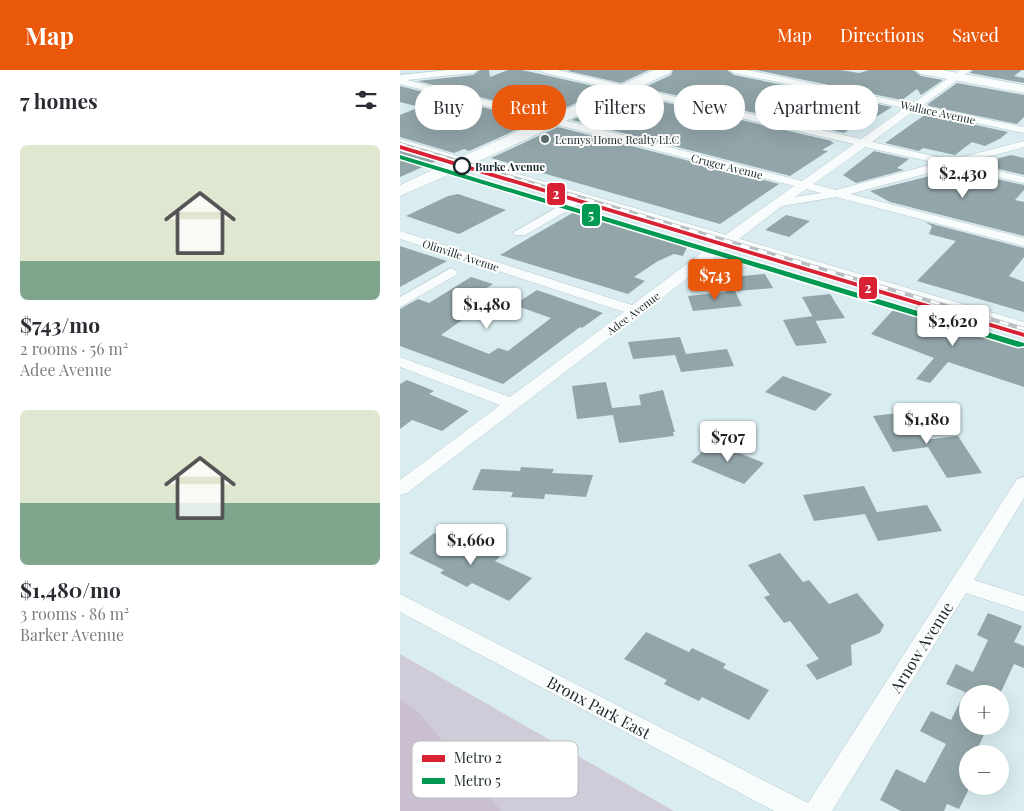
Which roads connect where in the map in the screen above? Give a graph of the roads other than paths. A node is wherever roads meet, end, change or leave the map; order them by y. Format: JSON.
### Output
{"nodes":[{"id":1,"x":473,"y":70,"type":"edge"},
{"id":2,"x":545,"y":70,"type":"edge"},
{"id":3,"x":665,"y":70,"type":"edge"},
{"id":4,"x":734,"y":70,"type":"edge"},
{"id":5,"x":921,"y":70,"type":"edge"},
{"id":6,"x":962,"y":73,"type":"edge"},
{"id":7,"x":400,"y":78,"type":"edge"},
{"id":8,"x":400,"y":82,"type":"edge"},
{"id":9,"x":612,"y":85,"type":"edge"},
{"id":10,"x":632,"y":85,"type":"edge"},
{"id":11,"x":1024,"y":89,"type":"edge"},
{"id":12,"x":664,"y":97,"type":"edge"},
{"id":13,"x":492,"y":105,"type":"edge"},
{"id":14,"x":913,"y":107,"type":"junction"},
{"id":15,"x":566,"y":124,"type":"edge"},
{"id":16,"x":534,"y":130,"type":"edge"},
{"id":17,"x":1024,"y":130,"type":"edge"},
{"id":18,"x":862,"y":143,"type":"junction"},
{"id":19,"x":400,"y":144,"type":"edge"},
{"id":20,"x":1024,"y":144,"type":"edge"},
{"id":21,"x":463,"y":162,"type":"junction"},
{"id":22,"x":950,"y":163,"type":"junction"},
{"id":23,"x":1024,"y":180,"type":"edge"},
{"id":24,"x":802,"y":185,"type":"junction"},
{"id":25,"x":400,"y":191,"type":"edge"},
{"id":26,"x":835,"y":194,"type":"junction"},
{"id":27,"x":582,"y":197,"type":"junction"},
{"id":28,"x":777,"y":203,"type":"junction"},
{"id":29,"x":520,"y":232,"type":"dead end"},
{"id":30,"x":400,"y":235,"type":"edge"},
{"id":31,"x":727,"y":241,"type":"junction"},
{"id":32,"x":1024,"y":242,"type":"edge"},
{"id":33,"x":451,"y":272,"type":"dead end"},
{"id":34,"x":400,"y":302,"type":"edge"},
{"id":35,"x":636,"y":311,"type":"junction"},
{"id":36,"x":1024,"y":329,"type":"edge"},
{"id":37,"x":400,"y":362,"type":"edge"},
{"id":38,"x":513,"y":404,"type":"junction"},
{"id":39,"x":1024,"y":483,"type":"edge"},
{"id":40,"x":400,"y":489,"type":"edge"},
{"id":41,"x":961,"y":583,"type":"junction"},
{"id":42,"x":400,"y":602,"type":"edge"},
{"id":43,"x":1024,"y":604,"type":"edge"},
{"id":44,"x":799,"y":811,"type":"edge"},
{"id":45,"x":818,"y":811,"type":"edge"}],
"edges":[{"from":1,"to":7,"type":"street"},
{"from":2,"to":9,"type":"street"},
{"from":3,"to":10,"type":"main road"},
{"from":4,"to":14,"type":"street","name":"Wallace Avenue"},
{"from":5,"to":6,"type":"main road"},
{"from":6,"to":11,"type":"main road"},
{"from":6,"to":14,"type":"street","name":"Adee Avenue"},
{"from":8,"to":13,"type":"street","name":"Cruger Avenue"},
{"from":12,"to":18,"type":"street"},
{"from":14,"to":17,"type":"street","name":"Wallace Avenue"},
{"from":14,"to":18,"type":"street","name":"Adee Avenue"},
{"from":15,"to":24,"type":"street","name":"Cruger Avenue"},
{"from":16,"to":21,"type":"main road"},
{"from":18,"to":22,"type":"street"},
{"from":18,"to":24,"type":"street","name":"Adee Avenue"},
{"from":19,"to":21,"type":"main road"},
{"from":20,"to":22,"type":"street"},
{"from":21,"to":25,"type":"main road"},
{"from":21,"to":27,"type":"main road"},
{"from":22,"to":23,"type":"street"},
{"from":22,"to":26,"type":"street"},
{"from":24,"to":26,"type":"street","name":"Cruger Avenue"},
{"from":24,"to":28,"type":"street","name":"Adee Avenue"},
{"from":26,"to":28,"type":"street"},
{"from":26,"to":32,"type":"street","name":"Cruger Avenue"},
{"from":27,"to":29,"type":"street"},
{"from":27,"to":31,"type":"main road"},
{"from":28,"to":31,"type":"street","name":"Adee Avenue"},
{"from":30,"to":35,"type":"street","name":"Olinville Avenue"},
{"from":31,"to":35,"type":"street","name":"Adee Avenue"},
{"from":31,"to":36,"type":"main road"},
{"from":33,"to":34,"type":"street"},
{"from":35,"to":38,"type":"street","name":"Adee Avenue"},
{"from":37,"to":38,"type":"street"},
{"from":38,"to":40,"type":"street","name":"Adee Avenue"},
{"from":39,"to":41,"type":"street","name":"Arnow Avenue"},
{"from":41,"to":43,"type":"street"},
{"from":41,"to":45,"type":"street","name":"Arnow Avenue"},
{"from":42,"to":44,"type":"street","name":"Bronx Park East"}]}
